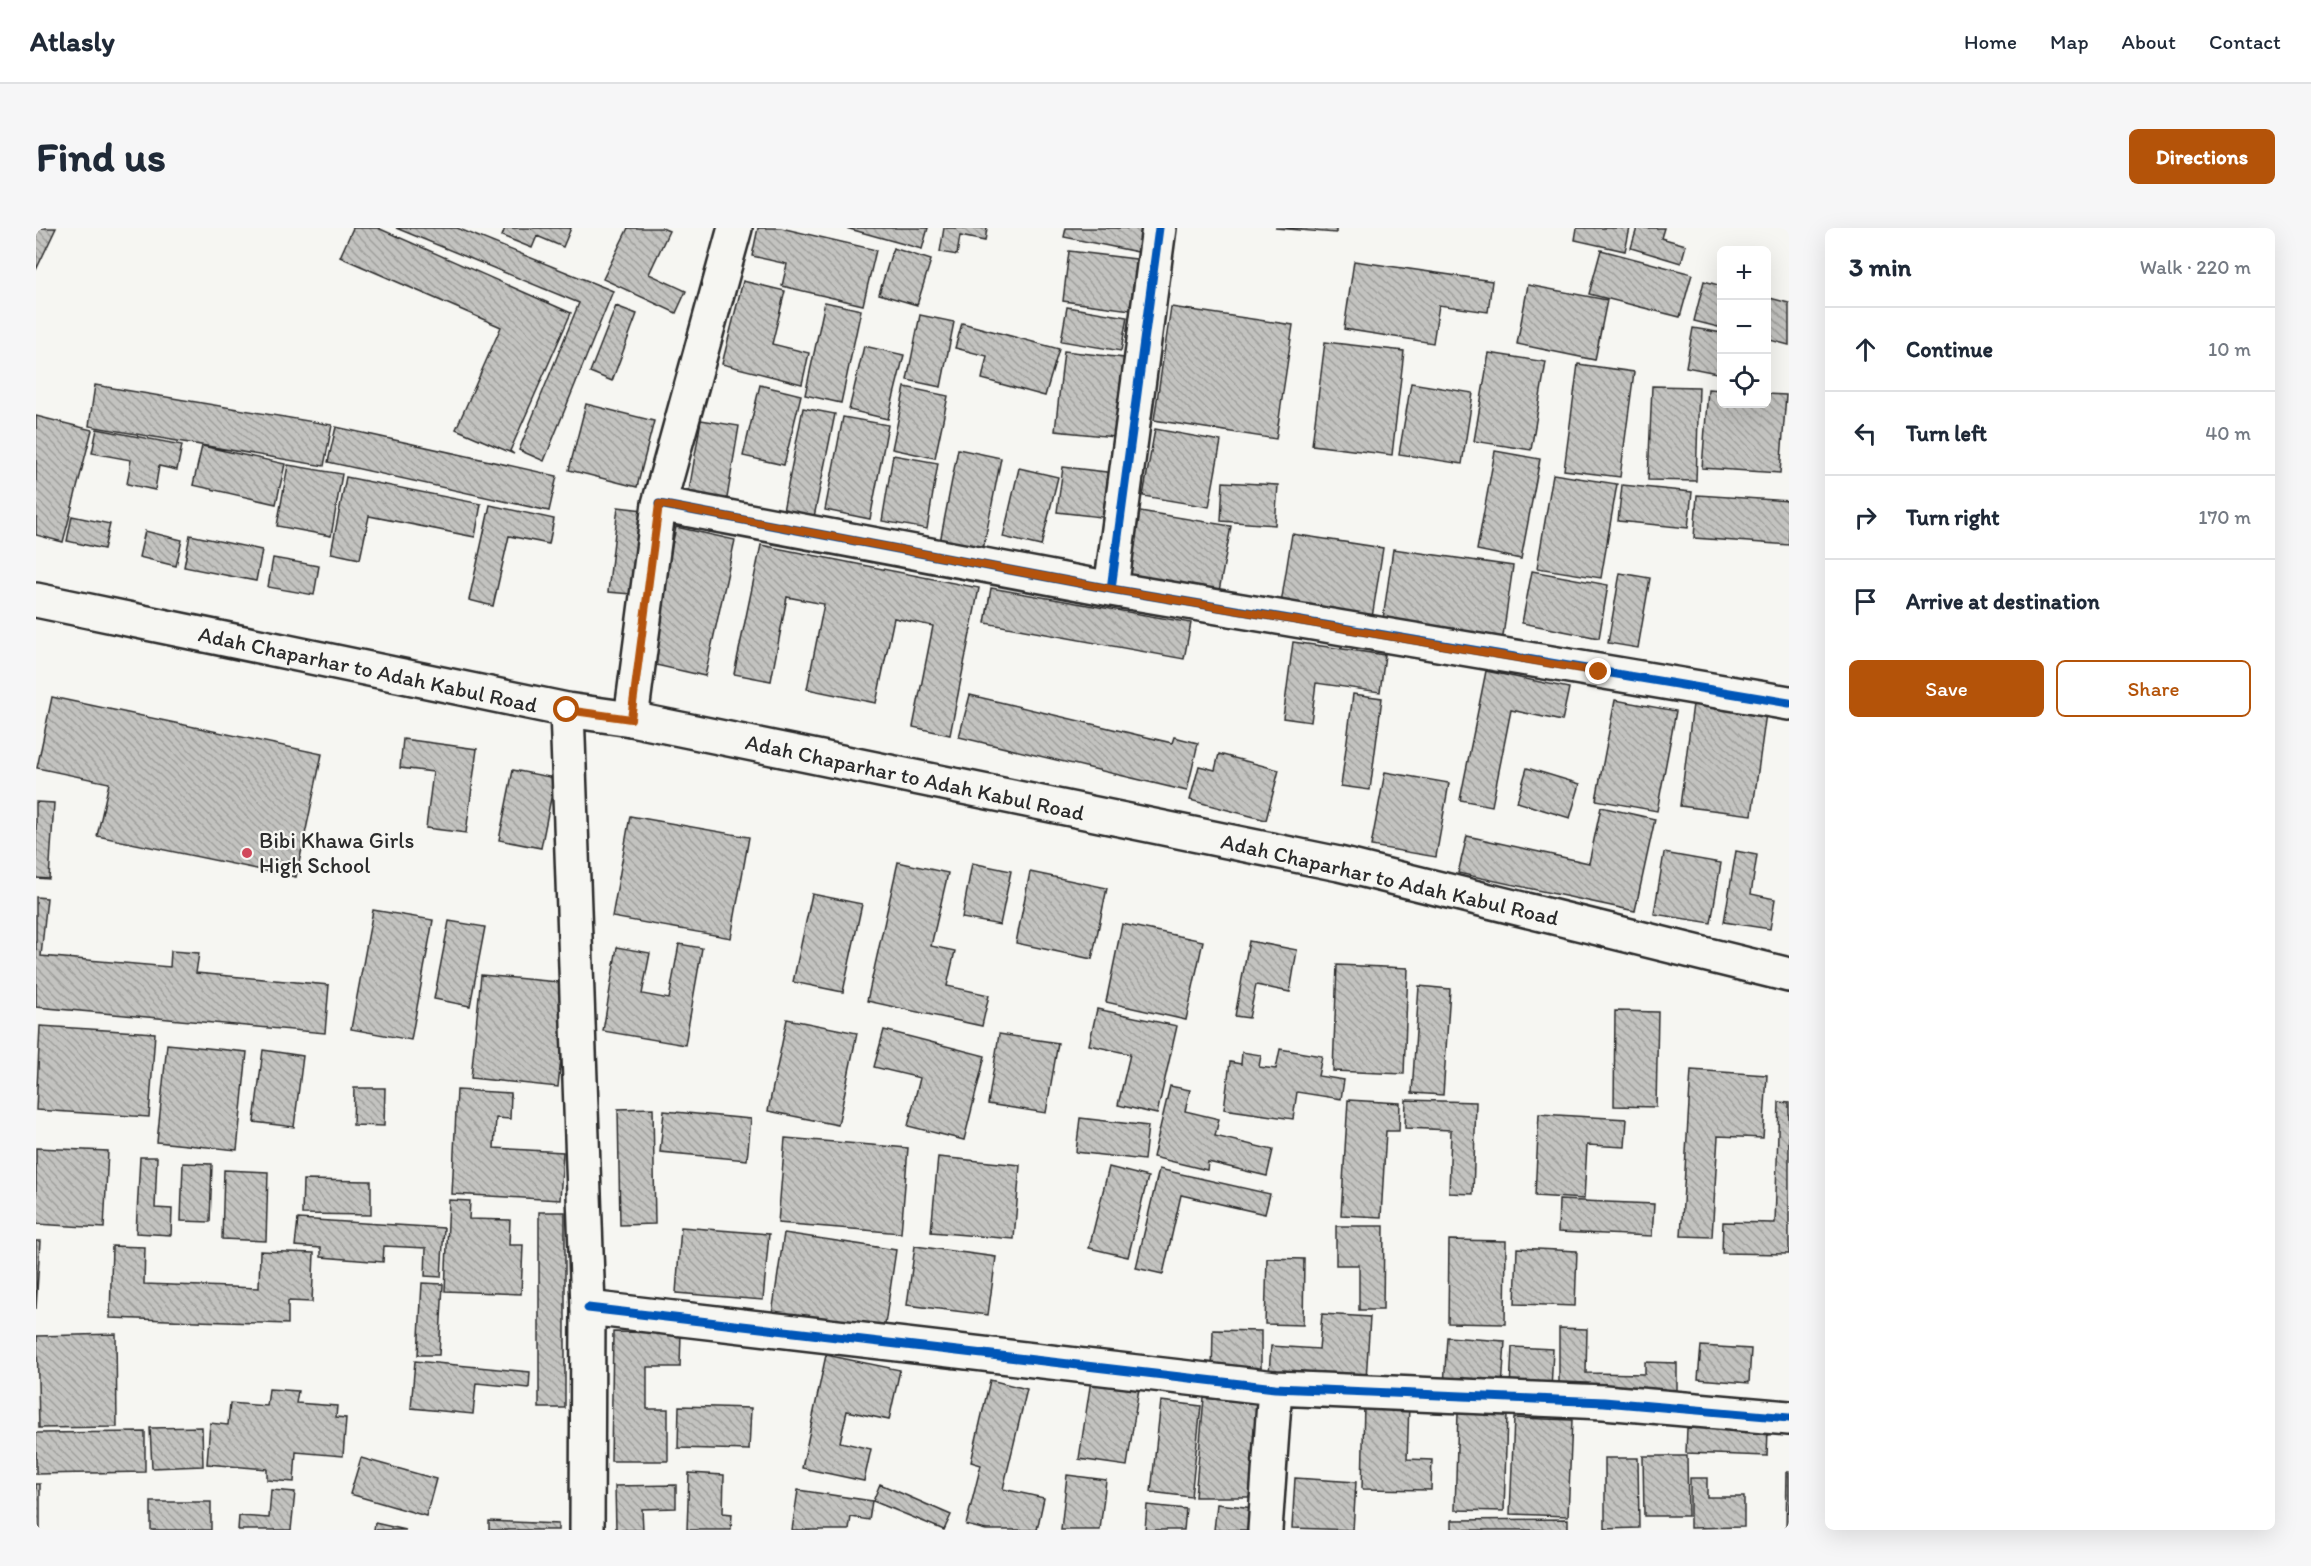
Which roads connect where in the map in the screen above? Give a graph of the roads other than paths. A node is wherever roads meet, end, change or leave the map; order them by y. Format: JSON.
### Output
{"nodes":[{"id":1,"x":735,"y":228,"type":"edge"},
{"id":2,"x":1159,"y":228,"type":"edge"},
{"id":3,"x":659,"y":504,"type":"junction"},
{"id":4,"x":1111,"y":589,"type":"junction"},
{"id":5,"x":36,"y":600,"type":"edge"},
{"id":6,"x":1789,"y":703,"type":"edge"},
{"id":7,"x":567,"y":710,"type":"junction"},
{"id":8,"x":631,"y":719,"type":"junction"},
{"id":9,"x":1789,"y":975,"type":"edge"},
{"id":10,"x":588,"y":1308,"type":"junction"},
{"id":11,"x":1275,"y":1388,"type":"junction"},
{"id":12,"x":1789,"y":1418,"type":"edge"},
{"id":13,"x":587,"y":1530,"type":"edge"},
{"id":14,"x":1265,"y":1530,"type":"edge"}],
"edges":[{"from":1,"to":3,"type":"street"},
{"from":2,"to":4,"type":"street"},
{"from":3,"to":4,"type":"street"},
{"from":3,"to":8,"type":"street"},
{"from":4,"to":6,"type":"street"},
{"from":5,"to":7,"type":"street","name":"Adah Chaparhar to Adah Kabul Road"},
{"from":7,"to":8,"type":"street","name":"Adah Chaparhar to Adah Kabul Road"},
{"from":7,"to":10,"type":"street"},
{"from":8,"to":9,"type":"street","name":"Adah Chaparhar to Adah Kabul Road"},
{"from":10,"to":11,"type":"street"},
{"from":10,"to":13,"type":"street"},
{"from":11,"to":12,"type":"street"},
{"from":11,"to":14,"type":"street"}]}
